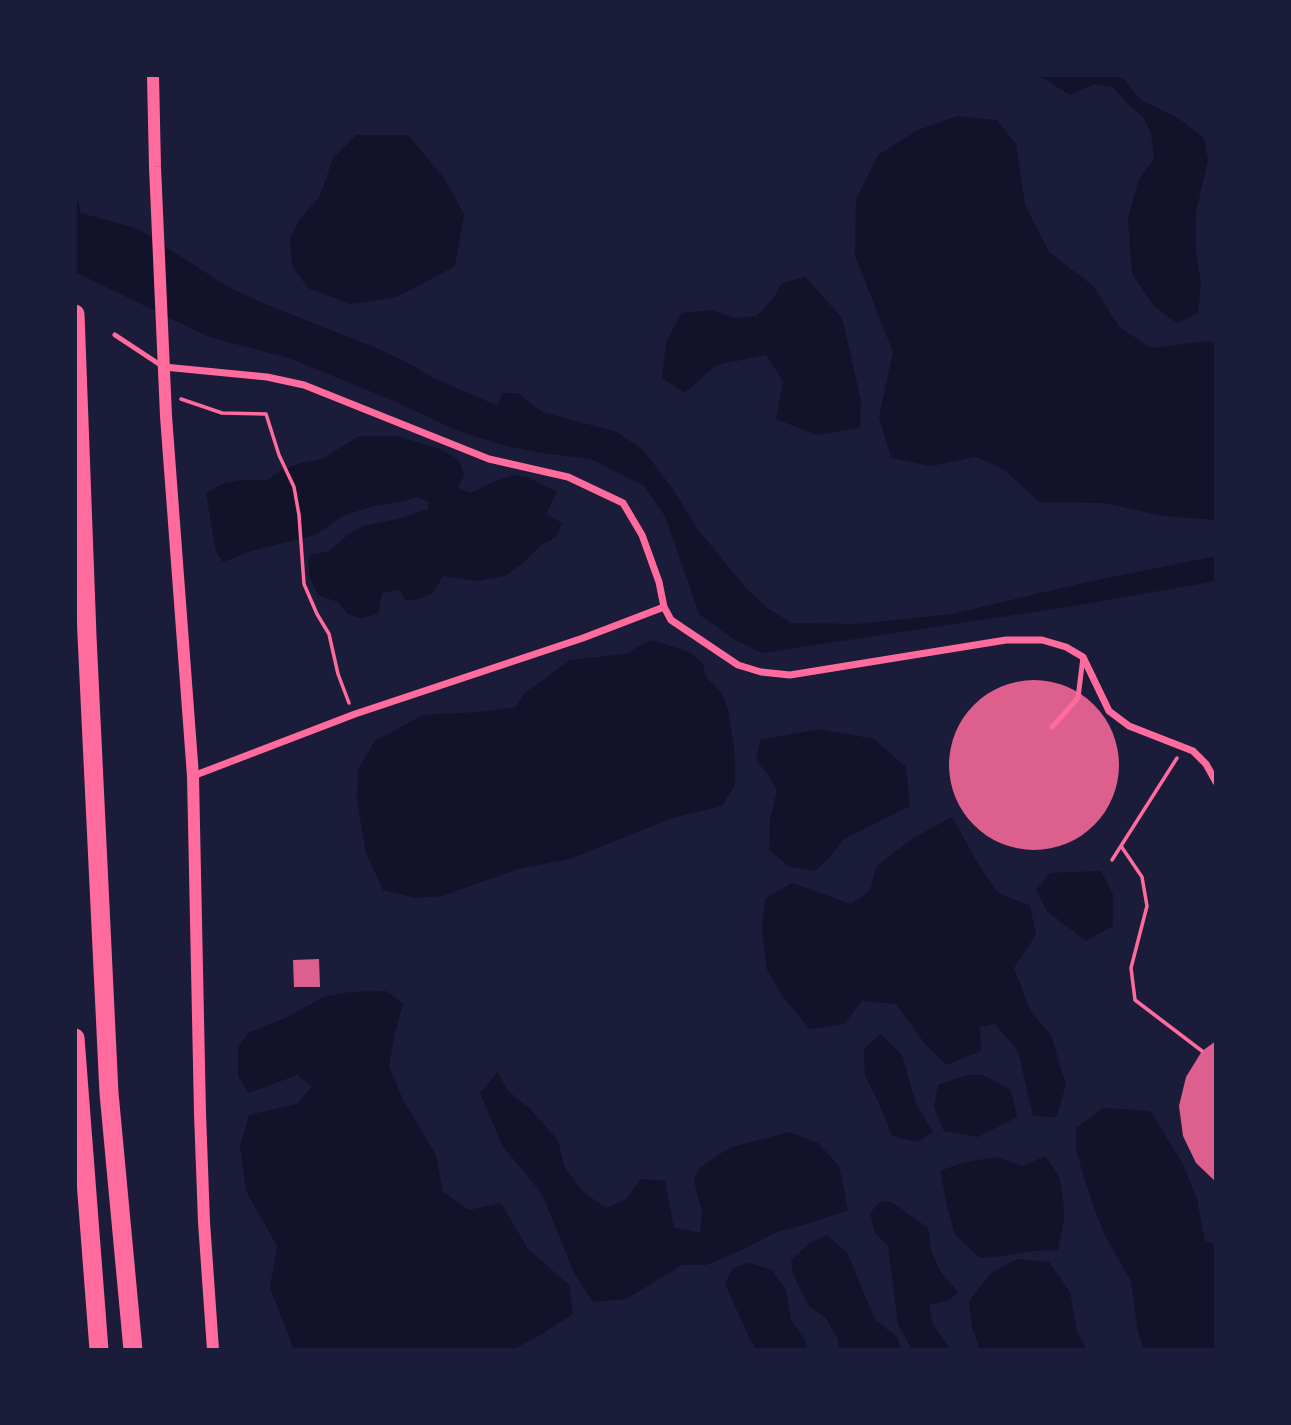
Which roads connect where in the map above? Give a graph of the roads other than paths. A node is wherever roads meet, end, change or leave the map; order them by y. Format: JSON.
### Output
{"nodes":[{"id":1,"x":153,"y":75,"type":"edge"},
{"id":2,"x":75,"y":314,"type":"edge"},
{"id":3,"x":115,"y":335,"type":"dead end"},
{"id":4,"x":164,"y":367,"type":"junction"},
{"id":5,"x":664,"y":607,"type":"junction"},
{"id":6,"x":1083,"y":657,"type":"junction"},
{"id":7,"x":1052,"y":727,"type":"dead end"},
{"id":8,"x":193,"y":776,"type":"junction"},
{"id":9,"x":1216,"y":782,"type":"edge"},
{"id":10,"x":75,"y":1038,"type":"edge"},
{"id":11,"x":99,"y":1350,"type":"edge"},
{"id":12,"x":133,"y":1350,"type":"edge"},
{"id":13,"x":213,"y":1350,"type":"edge"}],
"edges":[{"from":1,"to":4,"type":"street"},
{"from":2,"to":12,"type":"highway"},
{"from":3,"to":4,"type":"lane"},
{"from":4,"to":5,"type":"street"},
{"from":4,"to":8,"type":"street"},
{"from":5,"to":6,"type":"street"},
{"from":5,"to":8,"type":"street"},
{"from":6,"to":7,"type":"lane"},
{"from":6,"to":9,"type":"street"},
{"from":8,"to":13,"type":"street"},
{"from":10,"to":11,"type":"highway"}]}
